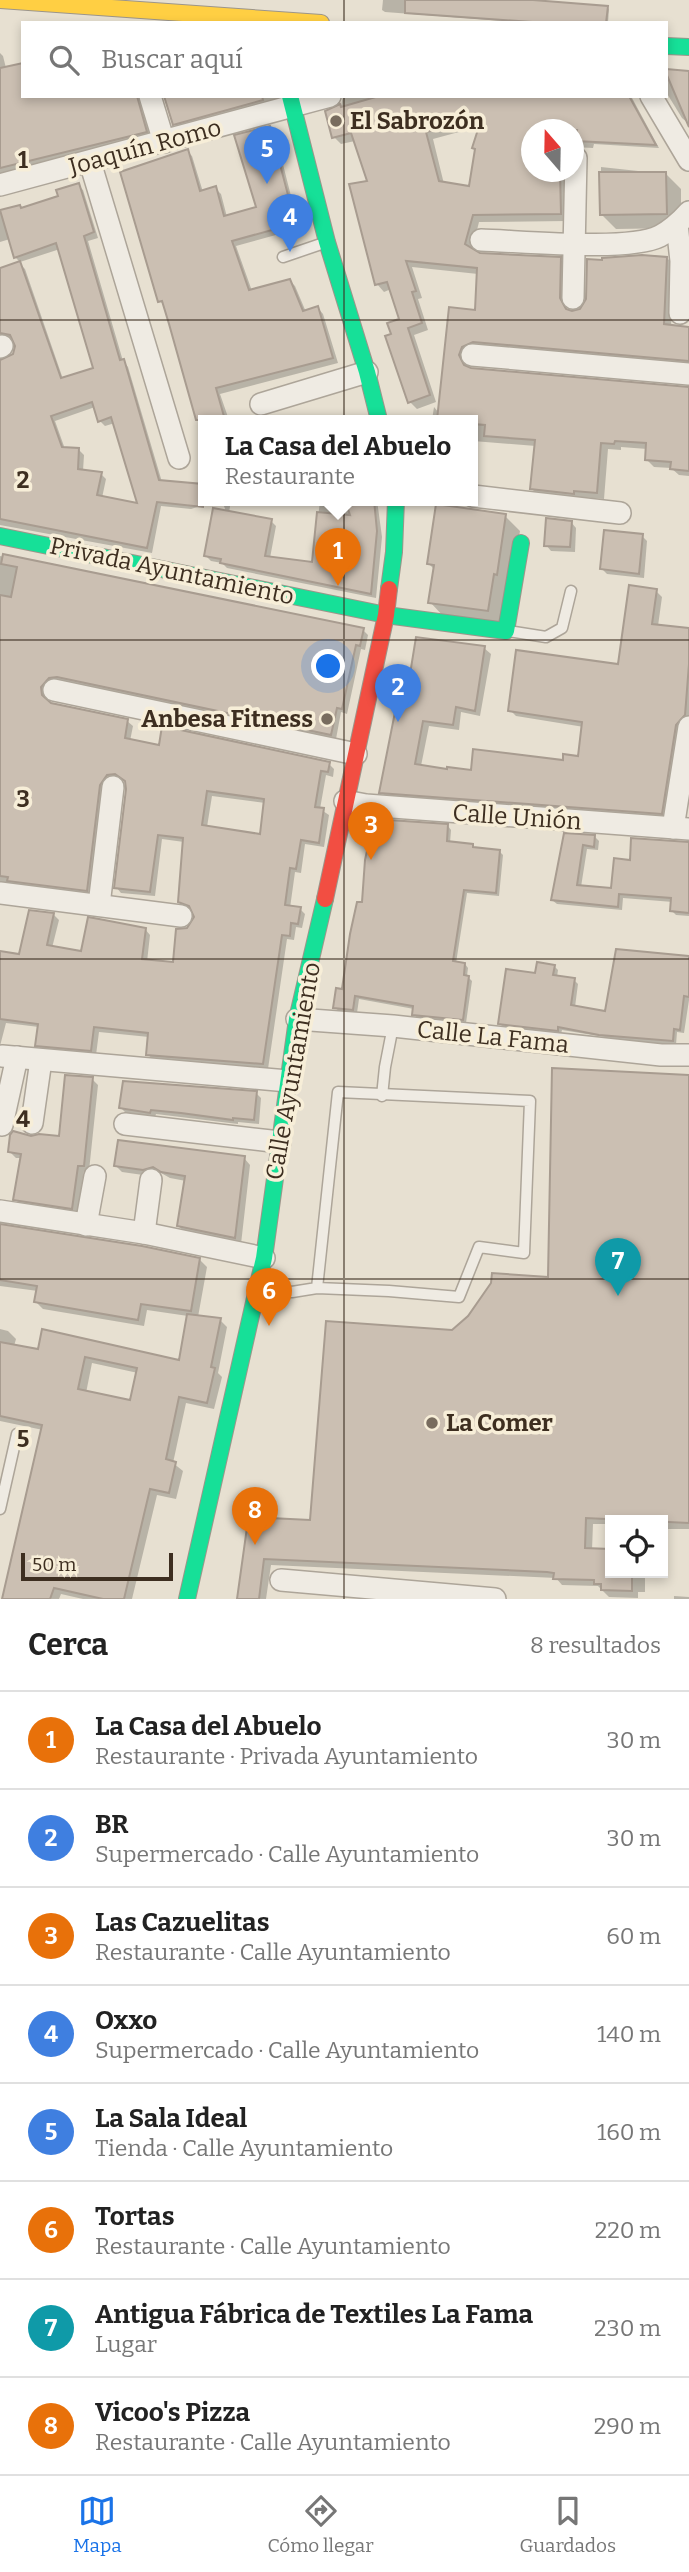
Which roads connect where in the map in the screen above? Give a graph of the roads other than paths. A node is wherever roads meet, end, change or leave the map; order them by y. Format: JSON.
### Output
{"nodes":[{"id":1,"x":255,"y":0,"type":"edge"},
{"id":2,"x":0,"y":1,"type":"edge"},
{"id":3,"x":127,"y":16,"type":"edge"},
{"id":4,"x":266,"y":21,"type":"edge"},
{"id":5,"x":668,"y":46,"type":"edge"},
{"id":6,"x":689,"y":47,"type":"edge"},
{"id":7,"x":151,"y":98,"type":"edge"},
{"id":8,"x":317,"y":98,"type":"edge"},
{"id":9,"x":652,"y":98,"type":"edge"},
{"id":10,"x":292,"y":102,"type":"edge"},
{"id":11,"x":164,"y":142,"type":"junction"},
{"id":12,"x":689,"y":160,"type":"edge"},
{"id":13,"x":90,"y":162,"type":"junction"},
{"id":14,"x":576,"y":182,"type":"edge"},
{"id":15,"x":0,"y":185,"type":"edge"},
{"id":16,"x":683,"y":218,"type":"edge"},
{"id":17,"x":481,"y":240,"type":"dead end"},
{"id":18,"x":327,"y":242,"type":"junction"},
{"id":19,"x":575,"y":243,"type":"junction"},
{"id":20,"x":283,"y":257,"type":"dead end"},
{"id":21,"x":573,"y":298,"type":"dead end"},
{"id":22,"x":680,"y":313,"type":"dead end"},
{"id":23,"x":472,"y":355,"type":"dead end"},
{"id":24,"x":367,"y":372,"type":"junction"},
{"id":25,"x":689,"y":374,"type":"edge"},
{"id":26,"x":261,"y":404,"type":"dead end"},
{"id":27,"x":378,"y":415,"type":"edge"},
{"id":28,"x":179,"y":458,"type":"dead end"},
{"id":29,"x":478,"y":497,"type":"edge"},
{"id":30,"x":396,"y":506,"type":"edge"},
{"id":31,"x":620,"y":513,"type":"dead end"},
{"id":32,"x":0,"y":536,"type":"edge"},
{"id":33,"x":521,"y":543,"type":"dead end"},
{"id":34,"x":571,"y":591,"type":"dead end"},
{"id":35,"x":386,"y":615,"type":"junction"},
{"id":36,"x":506,"y":631,"type":"junction"},
{"id":37,"x":54,"y":690,"type":"dead end"},
{"id":38,"x":689,"y":727,"type":"edge"},
{"id":39,"x":356,"y":754,"type":"junction"},
{"id":40,"x":113,"y":787,"type":"dead end"},
{"id":41,"x":345,"y":801,"type":"junction"},
{"id":42,"x":681,"y":829,"type":"edge"},
{"id":43,"x":0,"y":893,"type":"edge"},
{"id":44,"x":99,"y":905,"type":"junction"},
{"id":45,"x":181,"y":916,"type":"dead end"},
{"id":46,"x":297,"y":1019,"type":"junction"},
{"id":47,"x":393,"y":1026,"type":"junction"},
{"id":48,"x":689,"y":1055,"type":"edge"},
{"id":49,"x":9,"y":1056,"type":"edge"},
{"id":50,"x":41,"y":1059,"type":"junction"},
{"id":51,"x":288,"y":1081,"type":"junction"},
{"id":52,"x":382,"y":1096,"type":"junction"},
{"id":53,"x":32,"y":1123,"type":"dead end"},
{"id":54,"x":125,"y":1124,"type":"dead end"},
{"id":55,"x":2,"y":1125,"type":"dead end"},
{"id":56,"x":280,"y":1142,"type":"junction"},
{"id":57,"x":95,"y":1176,"type":"dead end"},
{"id":58,"x":151,"y":1180,"type":"dead end"},
{"id":59,"x":0,"y":1211,"type":"edge"},
{"id":60,"x":86,"y":1225,"type":"junction"},
{"id":61,"x":144,"y":1233,"type":"junction"},
{"id":62,"x":264,"y":1258,"type":"junction"},
{"id":63,"x":258,"y":1287,"type":"junction"},
{"id":64,"x":317,"y":1288,"type":"junction"},
{"id":65,"x":17,"y":1434,"type":"dead end"},
{"id":66,"x":0,"y":1509,"type":"edge"},
{"id":67,"x":281,"y":1580,"type":"dead end"},
{"id":68,"x":187,"y":1599,"type":"edge"},
{"id":69,"x":495,"y":1599,"type":"edge"}],
"edges":[{"from":1,"to":4,"type":"street"},
{"from":2,"to":3,"type":"street"},
{"from":3,"to":4,"type":"street"},
{"from":5,"to":6,"type":"street"},
{"from":7,"to":11,"type":"street"},
{"from":8,"to":10,"type":"street","name":"Joaquín Romo"},
{"from":9,"to":12,"type":"street"},
{"from":10,"to":11,"type":"street","name":"Joaquín Romo"},
{"from":10,"to":18,"type":"street"},
{"from":11,"to":13,"type":"street","name":"Joaquín Romo"},
{"from":13,"to":15,"type":"street","name":"Joaquín Romo"},
{"from":13,"to":28,"type":"street"},
{"from":14,"to":19,"type":"street"},
{"from":16,"to":19,"type":"street"},
{"from":16,"to":22,"type":"street"},
{"from":17,"to":19,"type":"street"},
{"from":18,"to":20,"type":"lane"},
{"from":18,"to":24,"type":"street"},
{"from":19,"to":21,"type":"street"},
{"from":23,"to":25,"type":"street"},
{"from":24,"to":26,"type":"street"},
{"from":24,"to":27,"type":"street"},
{"from":29,"to":31,"type":"street"},
{"from":30,"to":35,"type":"street","name":"Calle Ayuntamiento"},
{"from":32,"to":35,"type":"street","name":"Privada Ayuntamiento"},
{"from":33,"to":36,"type":"street"},
{"from":34,"to":36,"type":"lane"},
{"from":35,"to":36,"type":"street","name":"Privada Ayuntamiento"},
{"from":35,"to":39,"type":"street","name":"Calle Ayuntamiento"},
{"from":37,"to":39,"type":"street"},
{"from":38,"to":42,"type":"street"},
{"from":39,"to":41,"type":"street","name":"Calle Ayuntamiento"},
{"from":40,"to":44,"type":"street"},
{"from":41,"to":42,"type":"street","name":"Calle Unión"},
{"from":41,"to":46,"type":"street","name":"Calle Ayuntamiento"},
{"from":43,"to":44,"type":"street"},
{"from":44,"to":45,"type":"street"},
{"from":46,"to":47,"type":"street","name":"Calle La Fama"},
{"from":46,"to":51,"type":"street","name":"Calle Ayuntamiento"},
{"from":47,"to":48,"type":"street","name":"Calle La Fama"},
{"from":47,"to":52,"type":"lane"},
{"from":49,"to":50,"type":"street"},
{"from":49,"to":55,"type":"street"},
{"from":50,"to":51,"type":"street"},
{"from":50,"to":53,"type":"street"},
{"from":51,"to":56,"type":"street","name":"Calle Ayuntamiento"},
{"from":52,"to":64,"type":"lane"},
{"from":52,"to":64,"type":"lane"},
{"from":54,"to":56,"type":"street"},
{"from":56,"to":62,"type":"street","name":"Calle Ayuntamiento"},
{"from":57,"to":60,"type":"street"},
{"from":58,"to":61,"type":"street"},
{"from":59,"to":60,"type":"street"},
{"from":60,"to":61,"type":"street"},
{"from":61,"to":62,"type":"street"},
{"from":62,"to":63,"type":"street","name":"Calle Ayuntamiento"},
{"from":63,"to":64,"type":"lane"},
{"from":63,"to":68,"type":"street","name":"Calle Ayuntamiento"},
{"from":65,"to":66,"type":"lane"},
{"from":67,"to":69,"type":"street"}]}
